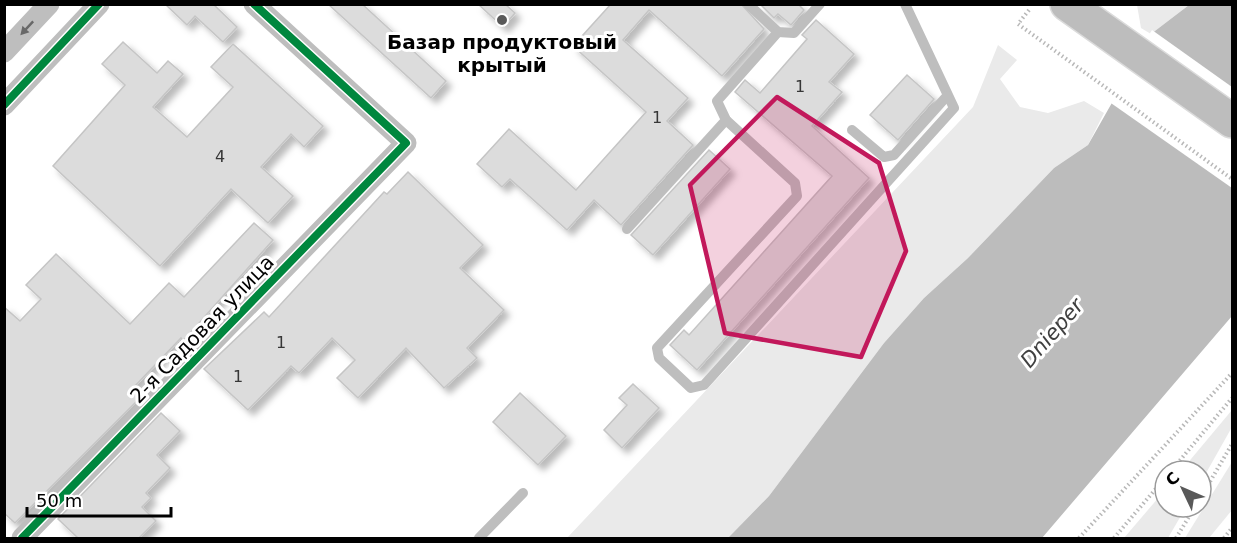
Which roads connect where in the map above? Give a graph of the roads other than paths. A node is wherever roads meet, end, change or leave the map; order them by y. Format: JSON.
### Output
{"nodes":[{"id":1,"x":49,"y":4,"type":"edge"},
{"id":2,"x":99,"y":4,"type":"edge"},
{"id":3,"x":254,"y":4,"type":"edge"},
{"id":4,"x":748,"y":4,"type":"edge"},
{"id":5,"x":820,"y":4,"type":"edge"},
{"id":6,"x":906,"y":4,"type":"edge"},
{"id":7,"x":1068,"y":6,"type":"edge"},
{"id":8,"x":778,"y":32,"type":"junction"},
{"id":9,"x":4,"y":52,"type":"edge"},
{"id":10,"x":947,"y":96,"type":"junction"},
{"id":11,"x":4,"y":105,"type":"edge"},
{"id":12,"x":726,"y":120,"type":"junction"},
{"id":13,"x":1233,"y":121,"type":"edge"},
{"id":14,"x":852,"y":130,"type":"dead end"},
{"id":15,"x":627,"y":229,"type":"dead end"},
{"id":16,"x":523,"y":493,"type":"dead end"},
{"id":17,"x":22,"y":538,"type":"edge"},
{"id":18,"x":479,"y":538,"type":"edge"}],
"edges":[{"from":1,"to":9,"type":"street","one_way":true},
{"from":2,"to":11,"type":"street"},
{"from":3,"to":17,"type":"street","name":"2-я Садовая улица"},
{"from":4,"to":8,"type":"lane"},
{"from":5,"to":8,"type":"lane"},
{"from":6,"to":10,"type":"lane"},
{"from":7,"to":13,"type":"main road"},
{"from":8,"to":12,"type":"lane"},
{"from":10,"to":12,"type":"lane"},
{"from":10,"to":14,"type":"lane"},
{"from":12,"to":15,"type":"lane"},
{"from":16,"to":18,"type":"lane"}]}
